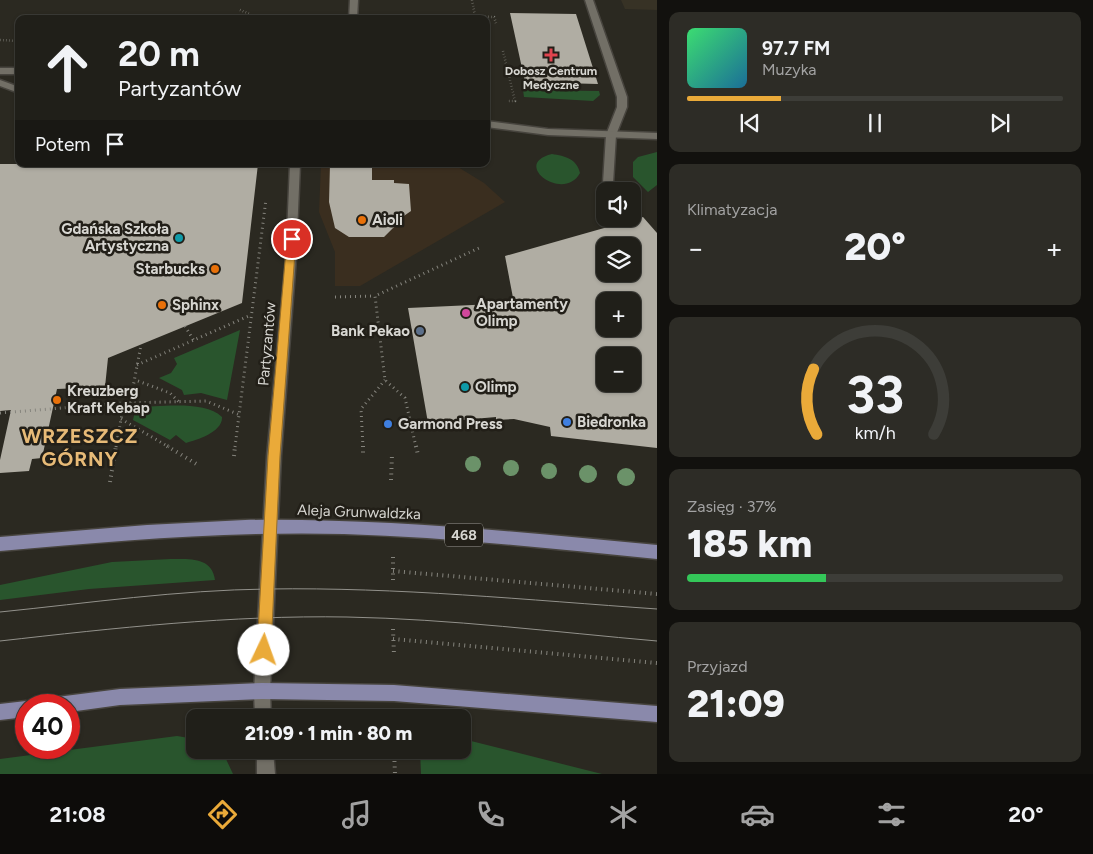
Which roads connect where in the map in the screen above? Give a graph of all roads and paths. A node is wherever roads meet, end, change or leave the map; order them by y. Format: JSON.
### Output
{"nodes":[{"id":1,"x":354,"y":0,"type":"edge"},
{"id":2,"x":472,"y":0,"type":"edge"},
{"id":3,"x":589,"y":0,"type":"edge"},
{"id":4,"x":240,"y":10,"type":"dead end"},
{"id":5,"x":250,"y":15,"type":"edge"},
{"id":6,"x":353,"y":15,"type":"edge"},
{"id":7,"x":475,"y":15,"type":"edge"},
{"id":8,"x":490,"y":17,"type":"edge"},
{"id":9,"x":496,"y":23,"type":"dead end"},
{"id":10,"x":0,"y":40,"type":"edge"},
{"id":11,"x":15,"y":41,"type":"edge"},
{"id":12,"x":503,"y":51,"type":"dead end"},
{"id":13,"x":0,"y":71,"type":"edge"},
{"id":14,"x":15,"y":71,"type":"edge"},
{"id":15,"x":0,"y":83,"type":"edge"},
{"id":16,"x":15,"y":89,"type":"edge"},
{"id":17,"x":515,"y":101,"type":"dead end"},
{"id":18,"x":490,"y":125,"type":"edge"},
{"id":19,"x":611,"y":135,"type":"junction"},
{"id":20,"x":657,"y":136,"type":"edge"},
{"id":21,"x":295,"y":167,"type":"edge"},
{"id":22,"x":608,"y":182,"type":"edge"},
{"id":23,"x":266,"y":193,"type":"dead end"},
{"id":24,"x":480,"y":248,"type":"dead end"},
{"id":25,"x":375,"y":296,"type":"junction"},
{"id":26,"x":335,"y":297,"type":"dead end"},
{"id":27,"x":251,"y":315,"type":"junction"},
{"id":28,"x":185,"y":326,"type":"dead end"},
{"id":29,"x":194,"y":341,"type":"junction"},
{"id":30,"x":141,"y":345,"type":"dead end"},
{"id":31,"x":137,"y":365,"type":"junction"},
{"id":32,"x":385,"y":380,"type":"junction"},
{"id":33,"x":138,"y":381,"type":"dead end"},
{"id":34,"x":179,"y":402,"type":"junction"},
{"id":35,"x":124,"y":403,"type":"junction"},
{"id":36,"x":130,"y":403,"type":"junction"},
{"id":37,"x":0,"y":413,"type":"edge"},
{"id":38,"x":240,"y":415,"type":"junction"},
{"id":39,"x":121,"y":419,"type":"junction"},
{"id":40,"x":364,"y":455,"type":"dead end"},
{"id":41,"x":392,"y":455,"type":"dead end"},
{"id":42,"x":418,"y":455,"type":"dead end"},
{"id":43,"x":234,"y":456,"type":"dead end"},
{"id":44,"x":198,"y":464,"type":"dead end"},
{"id":45,"x":392,"y":480,"type":"dead end"},
{"id":46,"x":110,"y":482,"type":"dead end"},
{"id":47,"x":270,"y":527,"type":"junction"},
{"id":48,"x":0,"y":544,"type":"edge"},
{"id":49,"x":657,"y":552,"type":"edge"},
{"id":50,"x":392,"y":557,"type":"dead end"},
{"id":51,"x":392,"y":570,"type":"junction"},
{"id":52,"x":392,"y":580,"type":"dead end"},
{"id":53,"x":657,"y":594,"type":"edge"},
{"id":54,"x":393,"y":629,"type":"dead end"},
{"id":55,"x":393,"y":639,"type":"junction"},
{"id":56,"x":394,"y":655,"type":"dead end"},
{"id":57,"x":657,"y":663,"type":"edge"},
{"id":58,"x":262,"y":691,"type":"junction"},
{"id":59,"x":80,"y":702,"type":"edge"},
{"id":60,"x":263,"y":709,"type":"edge"},
{"id":61,"x":15,"y":710,"type":"edge"},
{"id":62,"x":0,"y":712,"type":"edge"},
{"id":63,"x":657,"y":714,"type":"edge"},
{"id":64,"x":265,"y":759,"type":"edge"},
{"id":65,"x":394,"y":759,"type":"edge"},
{"id":66,"x":266,"y":774,"type":"edge"},
{"id":67,"x":395,"y":774,"type":"edge"}],
"edges":[{"from":1,"to":6,"type":"street"},
{"from":2,"to":7,"type":"path"},
{"from":3,"to":19,"type":"street"},
{"from":4,"to":5,"type":"path"},
{"from":8,"to":9,"type":"path"},
{"from":10,"to":11,"type":"path"},
{"from":12,"to":17,"type":"path"},
{"from":13,"to":14,"type":"street"},
{"from":15,"to":16,"type":"street"},
{"from":18,"to":19,"type":"street"},
{"from":19,"to":20,"type":"street"},
{"from":19,"to":22,"type":"street"},
{"from":21,"to":47,"type":"street","name":"Partyzantów"},
{"from":23,"to":27,"type":"path"},
{"from":24,"to":25,"type":"path"},
{"from":25,"to":26,"type":"path"},
{"from":25,"to":32,"type":"path"},
{"from":27,"to":29,"type":"path"},
{"from":27,"to":38,"type":"path"},
{"from":28,"to":29,"type":"path"},
{"from":29,"to":31,"type":"path"},
{"from":30,"to":31,"type":"path"},
{"from":31,"to":36,"type":"path"},
{"from":32,"to":40,"type":"path"},
{"from":32,"to":42,"type":"path"},
{"from":33,"to":34,"type":"path"},
{"from":34,"to":36,"type":"path"},
{"from":34,"to":38,"type":"path"},
{"from":35,"to":36,"type":"path"},
{"from":35,"to":37,"type":"path"},
{"from":35,"to":39,"type":"path"},
{"from":38,"to":43,"type":"path"},
{"from":39,"to":44,"type":"path"},
{"from":39,"to":46,"type":"path"},
{"from":41,"to":45,"type":"path"},
{"from":47,"to":48,"type":"main road","name":"Aleja Grunwaldzka","number":"468"},
{"from":47,"to":49,"type":"main road","name":"Aleja Grunwaldzka","number":"468"},
{"from":47,"to":58,"type":"street","name":"Partyzantów"},
{"from":50,"to":51,"type":"path"},
{"from":51,"to":52,"type":"path"},
{"from":51,"to":53,"type":"path"},
{"from":54,"to":55,"type":"path"},
{"from":55,"to":56,"type":"path"},
{"from":55,"to":57,"type":"path"},
{"from":58,"to":59,"type":"main road"},
{"from":58,"to":60,"type":"street","name":"Partyzantów"},
{"from":58,"to":63,"type":"main road"},
{"from":61,"to":62,"type":"main road"},
{"from":64,"to":66,"type":"street"},
{"from":65,"to":67,"type":"path"}]}
